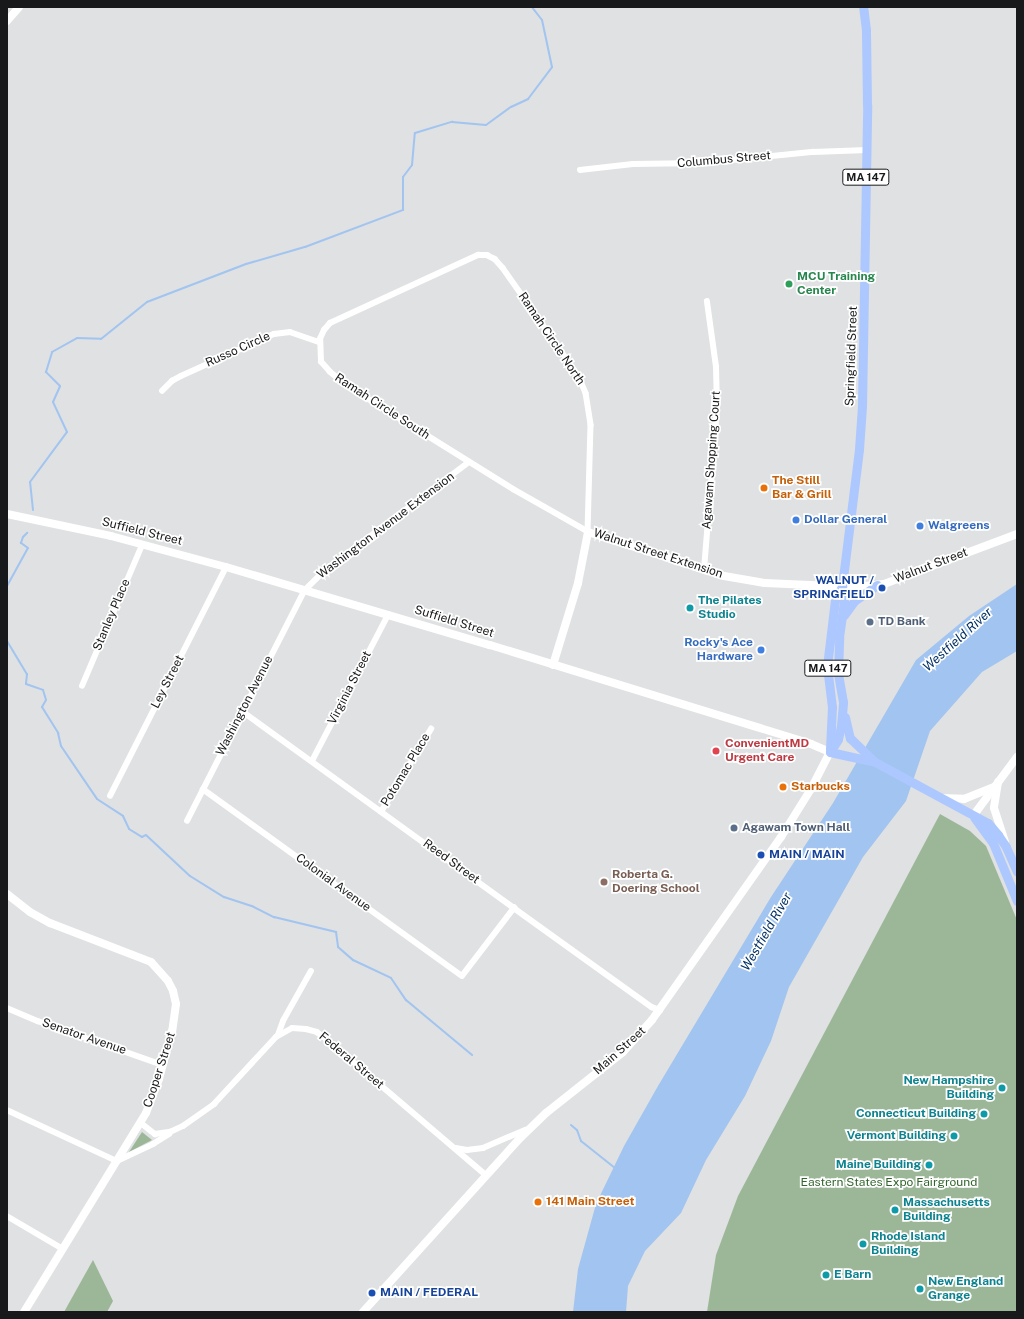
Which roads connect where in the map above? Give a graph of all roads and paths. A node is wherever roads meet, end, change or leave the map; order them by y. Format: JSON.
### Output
{"nodes":[{"id":1,"x":19,"y":7,"type":"edge"},
{"id":2,"x":863,"y":7,"type":"edge"},
{"id":3,"x":7,"y":22,"type":"edge"},
{"id":4,"x":867,"y":150,"type":"junction"},
{"id":5,"x":580,"y":170,"type":"dead end"},
{"id":6,"x":487,"y":254,"type":"joint"},
{"id":7,"x":707,"y":302,"type":"dead end"},
{"id":8,"x":320,"y":342,"type":"junction"},
{"id":9,"x":162,"y":391,"type":"dead end"},
{"id":10,"x":469,"y":462,"type":"junction"},
{"id":11,"x":7,"y":514,"type":"edge"},
{"id":12,"x":588,"y":532,"type":"junction"},
{"id":13,"x":1017,"y":534,"type":"edge"},
{"id":14,"x":142,"y":545,"type":"junction"},
{"id":15,"x":226,"y":567,"type":"junction"},
{"id":16,"x":704,"y":570,"type":"junction"},
{"id":17,"x":877,"y":585,"type":"junction"},
{"id":18,"x":842,"y":586,"type":"junction"},
{"id":19,"x":304,"y":591,"type":"junction"},
{"id":20,"x":388,"y":615,"type":"junction"},
{"id":21,"x":842,"y":620,"type":"junction"},
{"id":22,"x":553,"y":665,"type":"junction"},
{"id":23,"x":82,"y":686,"type":"dead end"},
{"id":24,"x":843,"y":702,"type":"junction"},
{"id":25,"x":242,"y":711,"type":"junction"},
{"id":26,"x":431,"y":729,"type":"dead end"},
{"id":27,"x":830,"y":752,"type":"junction"},
{"id":28,"x":1017,"y":757,"type":"edge"},
{"id":29,"x":312,"y":761,"type":"junction"},
{"id":30,"x":875,"y":762,"type":"junction"},
{"id":31,"x":996,"y":784,"type":"junction"},
{"id":32,"x":203,"y":789,"type":"junction"},
{"id":33,"x":110,"y":796,"type":"dead end"},
{"id":34,"x":941,"y":798,"type":"junction"},
{"id":35,"x":381,"y":812,"type":"junction"},
{"id":36,"x":973,"y":816,"type":"junction"},
{"id":37,"x":187,"y":821,"type":"dead end"},
{"id":38,"x":1011,"y":857,"type":"junction"},
{"id":39,"x":1017,"y":872,"type":"edge"},
{"id":40,"x":7,"y":894,"type":"edge"},
{"id":41,"x":1017,"y":901,"type":"edge"},
{"id":42,"x":514,"y":908,"type":"junction"},
{"id":43,"x":310,"y":972,"type":"dead end"},
{"id":44,"x":7,"y":1008,"type":"edge"},
{"id":45,"x":660,"y":1010,"type":"junction"},
{"id":46,"x":278,"y":1036,"type":"junction"},
{"id":47,"x":163,"y":1065,"type":"junction"},
{"id":48,"x":7,"y":1110,"type":"edge"},
{"id":49,"x":141,"y":1122,"type":"junction"},
{"id":50,"x":532,"y":1126,"type":"junction"},
{"id":51,"x":177,"y":1129,"type":"junction"},
{"id":52,"x":454,"y":1147,"type":"junction"},
{"id":53,"x":117,"y":1161,"type":"junction"},
{"id":54,"x":486,"y":1176,"type":"junction"},
{"id":55,"x":7,"y":1216,"type":"edge"},
{"id":56,"x":63,"y":1249,"type":"junction"},
{"id":57,"x":24,"y":1312,"type":"edge"},
{"id":58,"x":363,"y":1312,"type":"edge"}],
"edges":[{"from":1,"to":3,"type":"main road"},
{"from":2,"to":4,"type":"main road","name":"Springfield Street","number":"MA 147"},
{"from":4,"to":5,"type":"street","name":"Columbus Street"},
{"from":4,"to":18,"type":"main road","name":"Springfield Street","number":"MA 147"},
{"from":6,"to":8,"type":"street","name":"Ramah Circle South"},
{"from":6,"to":12,"type":"street","name":"Ramah Circle North"},
{"from":7,"to":16,"type":"street","name":"Agawam Shopping Court"},
{"from":8,"to":9,"type":"street","name":"Russo Circle"},
{"from":8,"to":10,"type":"street","name":"Ramah Circle South"},
{"from":10,"to":12,"type":"street","name":"Ramah Circle South"},
{"from":10,"to":19,"type":"street","name":"Washington Avenue Extension"},
{"from":11,"to":14,"type":"main road","name":"Suffield Street"},
{"from":12,"to":16,"type":"main road","name":"Walnut Street Extension"},
{"from":12,"to":22,"type":"main road","name":"Walnut Street Extension"},
{"from":13,"to":17,"type":"main road","name":"Walnut Street"},
{"from":14,"to":15,"type":"main road","name":"Suffield Street"},
{"from":14,"to":23,"type":"street","name":"Stanley Place"},
{"from":15,"to":19,"type":"main road","name":"Suffield Street"},
{"from":15,"to":33,"type":"street","name":"Ley Street"},
{"from":16,"to":18,"type":"main road","name":"Walnut Street Extension"},
{"from":17,"to":18,"type":"main road","name":"Walnut Street"},
{"from":17,"to":21,"type":"main road"},
{"from":18,"to":21,"type":"main road","name":"Springfield Street","number":"MA 147"},
{"from":18,"to":27,"type":"main road","name":"Springfield Street","number":"MA 147"},
{"from":19,"to":20,"type":"main road","name":"Suffield Street"},
{"from":19,"to":25,"type":"street","name":"Washington Avenue"},
{"from":20,"to":22,"type":"main road","name":"Suffield Street"},
{"from":20,"to":29,"type":"street","name":"Virginia Street"},
{"from":21,"to":24,"type":"main road","name":"Springfield Street","number":"MA 147"},
{"from":22,"to":27,"type":"main road","name":"Suffield Street"},
{"from":24,"to":27,"type":"main road","name":"Springfield Street"},
{"from":24,"to":30,"type":"main road","number":"MA 147"},
{"from":25,"to":29,"type":"street","name":"Reed Street"},
{"from":25,"to":32,"type":"street","name":"Washington Avenue"},
{"from":26,"to":35,"type":"street","name":"Potomac Place"},
{"from":27,"to":30,"type":"main road","name":"Suffield Street","number":"MA 147"},
{"from":27,"to":45,"type":"main road","name":"Main Street"},
{"from":28,"to":31,"type":"main road"},
{"from":29,"to":35,"type":"street","name":"Reed Street"},
{"from":30,"to":34,"type":"main road","name":"Suffield Street","number":"MA 147"},
{"from":31,"to":34,"type":"main road"},
{"from":31,"to":36,"type":"main road"},
{"from":31,"to":38,"type":"main road"},
{"from":32,"to":37,"type":"street","name":"Washington Avenue"},
{"from":32,"to":42,"type":"street","name":"Colonial Avenue"},
{"from":34,"to":36,"type":"main road","number":"MA 147"},
{"from":35,"to":42,"type":"street","name":"Reed Street"},
{"from":36,"to":38,"type":"main road","number":"MA 147"},
{"from":36,"to":41,"type":"main road","number":"MA 147"},
{"from":38,"to":39,"type":"main road","number":"MA 147"},
{"from":40,"to":47,"type":"main road","name":"Cooper Street"},
{"from":42,"to":45,"type":"street","name":"Reed Street"},
{"from":43,"to":46,"type":"street"},
{"from":44,"to":47,"type":"street","name":"Senator Avenue"},
{"from":45,"to":50,"type":"main road","name":"Main Street"},
{"from":46,"to":51,"type":"street","name":"Federal Street"},
{"from":46,"to":52,"type":"street","name":"Federal Street"},
{"from":47,"to":49,"type":"main road","name":"Cooper Street"},
{"from":48,"to":53,"type":"street"},
{"from":49,"to":51,"type":"street","name":"Federal Street"},
{"from":49,"to":53,"type":"main road","name":"Cooper Street"},
{"from":50,"to":52,"type":"street"},
{"from":50,"to":54,"type":"main road","name":"Main Street"},
{"from":51,"to":53,"type":"street","name":"Federal Street"},
{"from":52,"to":54,"type":"street","name":"Federal Street"},
{"from":53,"to":56,"type":"main road","name":"Cooper Street"},
{"from":54,"to":58,"type":"main road","name":"Main Street"},
{"from":55,"to":56,"type":"street"},
{"from":56,"to":57,"type":"main road","name":"Cooper Street"}]}
